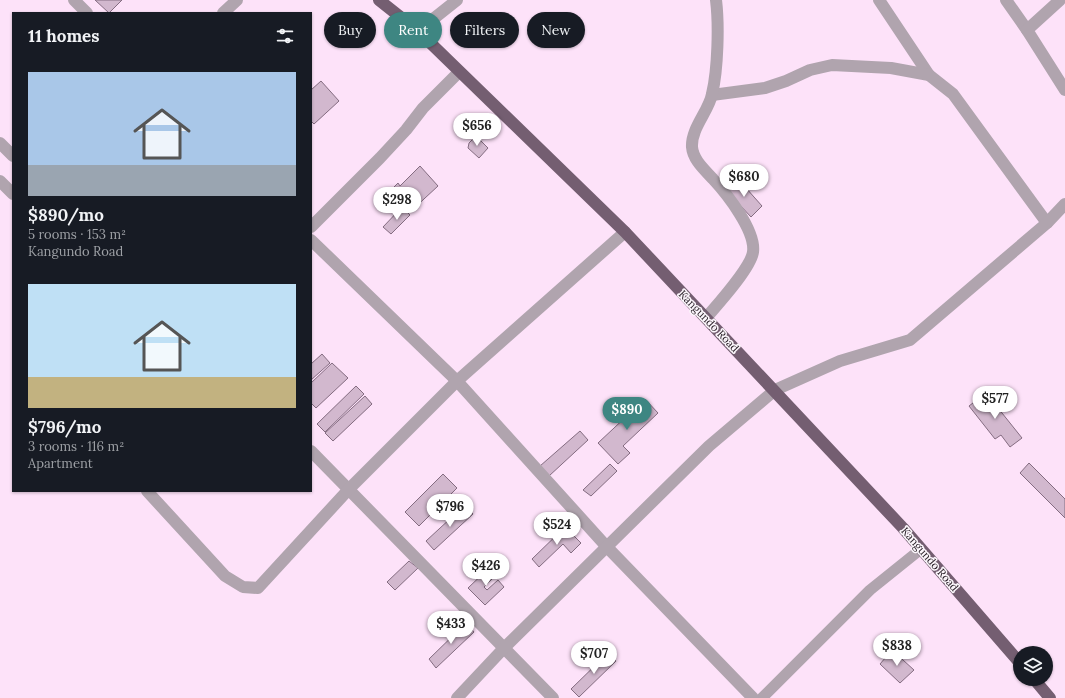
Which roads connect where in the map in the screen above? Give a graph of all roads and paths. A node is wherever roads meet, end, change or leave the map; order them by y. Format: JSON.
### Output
{"nodes":[{"id":1,"x":74,"y":0,"type":"edge"},
{"id":2,"x":238,"y":0,"type":"edge"},
{"id":3,"x":378,"y":0,"type":"edge"},
{"id":4,"x":457,"y":0,"type":"edge"},
{"id":5,"x":716,"y":0,"type":"edge"},
{"id":6,"x":879,"y":0,"type":"edge"},
{"id":7,"x":1006,"y":0,"type":"edge"},
{"id":8,"x":1060,"y":0,"type":"edge"},
{"id":9,"x":86,"y":12,"type":"edge"},
{"id":10,"x":224,"y":12,"type":"edge"},
{"id":11,"x":393,"y":12,"type":"edge"},
{"id":12,"x":442,"y":12,"type":"edge"},
{"id":13,"x":1027,"y":30,"type":"junction"},
{"id":14,"x":435,"y":48,"type":"edge"},
{"id":15,"x":459,"y":72,"type":"junction"},
{"id":16,"x":929,"y":75,"type":"junction"},
{"id":17,"x":1065,"y":90,"type":"edge"},
{"id":18,"x":712,"y":95,"type":"junction"},
{"id":19,"x":0,"y":143,"type":"edge"},
{"id":20,"x":12,"y":155,"type":"edge"},
{"id":21,"x":0,"y":181,"type":"edge"},
{"id":22,"x":12,"y":193,"type":"edge"},
{"id":23,"x":1065,"y":204,"type":"edge"},
{"id":24,"x":1047,"y":223,"type":"junction"},
{"id":25,"x":312,"y":226,"type":"edge"},
{"id":26,"x":625,"y":232,"type":"junction"},
{"id":27,"x":312,"y":241,"type":"edge"},
{"id":28,"x":706,"y":318,"type":"junction"},
{"id":29,"x":457,"y":381,"type":"junction"},
{"id":30,"x":775,"y":390,"type":"junction"},
{"id":31,"x":312,"y":452,"type":"edge"},
{"id":32,"x":349,"y":489,"type":"junction"},
{"id":33,"x":148,"y":492,"type":"edge"},
{"id":34,"x":606,"y":546,"type":"junction"},
{"id":35,"x":921,"y":549,"type":"junction"},
{"id":36,"x":504,"y":648,"type":"junction"},
{"id":37,"x":1013,"y":654,"type":"edge"},
{"id":38,"x":1040,"y":686,"type":"edge"},
{"id":39,"x":457,"y":698,"type":"edge"},
{"id":40,"x":553,"y":698,"type":"edge"},
{"id":41,"x":753,"y":698,"type":"edge"},
{"id":42,"x":762,"y":698,"type":"edge"},
{"id":43,"x":1050,"y":698,"type":"edge"}],
"edges":[{"from":1,"to":9,"type":"street"},
{"from":2,"to":10,"type":"street"},
{"from":3,"to":11,"type":"highway","name":"Kangundo Road"},
{"from":4,"to":12,"type":"street"},
{"from":5,"to":18,"type":"street"},
{"from":6,"to":16,"type":"street"},
{"from":7,"to":13,"type":"street"},
{"from":8,"to":13,"type":"street"},
{"from":13,"to":17,"type":"street"},
{"from":14,"to":15,"type":"highway","name":"Kangundo Road"},
{"from":15,"to":25,"type":"street"},
{"from":15,"to":26,"type":"highway","name":"Kangundo Road"},
{"from":16,"to":18,"type":"street"},
{"from":16,"to":24,"type":"street"},
{"from":18,"to":28,"type":"street"},
{"from":19,"to":20,"type":"street"},
{"from":21,"to":22,"type":"street"},
{"from":23,"to":24,"type":"street"},
{"from":24,"to":30,"type":"street"},
{"from":26,"to":28,"type":"highway","name":"Kangundo Road"},
{"from":26,"to":29,"type":"street"},
{"from":27,"to":29,"type":"street"},
{"from":28,"to":30,"type":"highway","name":"Kangundo Road"},
{"from":29,"to":32,"type":"street"},
{"from":29,"to":34,"type":"street"},
{"from":30,"to":34,"type":"street"},
{"from":30,"to":35,"type":"highway","name":"Kangundo Road"},
{"from":31,"to":32,"type":"street"},
{"from":32,"to":33,"type":"street"},
{"from":32,"to":36,"type":"street"},
{"from":34,"to":36,"type":"street"},
{"from":34,"to":41,"type":"street"},
{"from":35,"to":37,"type":"highway","name":"Kangundo Road"},
{"from":35,"to":42,"type":"lane"},
{"from":36,"to":39,"type":"street"},
{"from":36,"to":40,"type":"street"},
{"from":38,"to":43,"type":"highway"}]}
